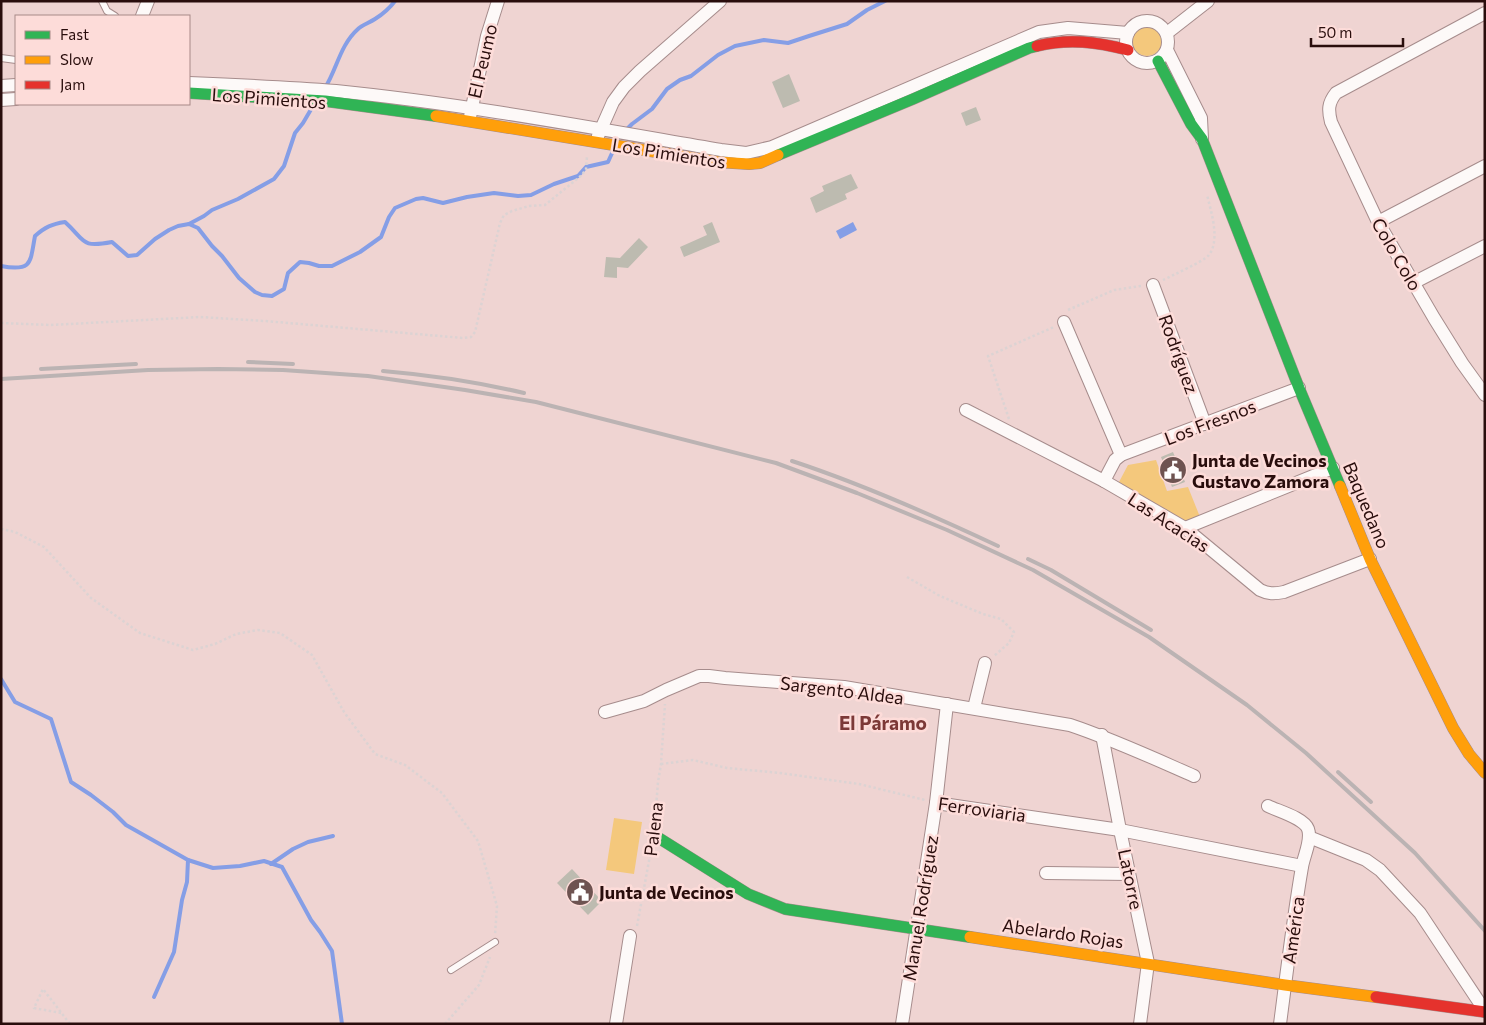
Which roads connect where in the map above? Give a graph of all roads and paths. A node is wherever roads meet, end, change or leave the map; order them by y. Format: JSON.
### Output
{"nodes":[{"id":1,"x":102,"y":1,"type":"edge"},
{"id":2,"x":148,"y":1,"type":"edge"},
{"id":3,"x":498,"y":1,"type":"edge"},
{"id":4,"x":720,"y":1,"type":"edge"},
{"id":5,"x":1208,"y":1,"type":"edge"},
{"id":6,"x":1485,"y":13,"type":"edge"},
{"id":7,"x":113,"y":15,"type":"edge"},
{"id":8,"x":142,"y":15,"type":"edge"},
{"id":9,"x":1128,"y":33,"type":"junction"},
{"id":10,"x":1167,"y":33,"type":"junction"},
{"id":11,"x":1128,"y":50,"type":"junction"},
{"id":12,"x":1167,"y":50,"type":"junction"},
{"id":13,"x":1,"y":58,"type":"edge"},
{"id":14,"x":15,"y":60,"type":"edge"},
{"id":15,"x":1158,"y":61,"type":"junction"},
{"id":16,"x":190,"y":83,"type":"edge"},
{"id":17,"x":15,"y":85,"type":"edge"},
{"id":18,"x":1,"y":86,"type":"edge"},
{"id":19,"x":190,"y":93,"type":"edge"},
{"id":20,"x":15,"y":99,"type":"edge"},
{"id":21,"x":1,"y":100,"type":"edge"},
{"id":22,"x":472,"y":108,"type":"junction"},
{"id":23,"x":469,"y":122,"type":"junction"},
{"id":24,"x":600,"y":129,"type":"junction"},
{"id":25,"x":579,"y":139,"type":"junction"},
{"id":26,"x":1202,"y":139,"type":"junction"},
{"id":27,"x":596,"y":142,"type":"junction"},
{"id":28,"x":1485,"y":166,"type":"edge"},
{"id":29,"x":1217,"y":181,"type":"junction"},
{"id":30,"x":1378,"y":222,"type":"junction"},
{"id":31,"x":1485,"y":246,"type":"edge"},
{"id":32,"x":1413,"y":283,"type":"junction"},
{"id":33,"x":1153,"y":285,"type":"junction"},
{"id":34,"x":1064,"y":322,"type":"junction"},
{"id":35,"x":1,"y":323,"type":"edge"},
{"id":36,"x":1299,"y":388,"type":"junction"},
{"id":37,"x":1485,"y":394,"type":"edge"},
{"id":38,"x":966,"y":410,"type":"dead end"},
{"id":39,"x":1205,"y":424,"type":"junction"},
{"id":40,"x":1014,"y":435,"type":"junction"},
{"id":41,"x":1121,"y":455,"type":"junction"},
{"id":42,"x":1332,"y":468,"type":"junction"},
{"id":43,"x":1104,"y":481,"type":"junction"},
{"id":44,"x":1,"y":528,"type":"edge"},
{"id":45,"x":1185,"y":528,"type":"junction"},
{"id":46,"x":1370,"y":559,"type":"junction"},
{"id":47,"x":907,"y":577,"type":"dead end"},
{"id":48,"x":986,"y":663,"type":"joint"},
{"id":49,"x":666,"y":690,"type":"junction"},
{"id":50,"x":947,"y":704,"type":"junction"},
{"id":51,"x":974,"y":708,"type":"junction"},
{"id":52,"x":605,"y":712,"type":"dead end"},
{"id":53,"x":1102,"y":736,"type":"junction"},
{"id":54,"x":661,"y":764,"type":"junction"},
{"id":55,"x":1485,"y":773,"type":"edge"},
{"id":56,"x":1194,"y":776,"type":"dead end"},
{"id":57,"x":936,"y":803,"type":"junction"},
{"id":58,"x":1268,"y":806,"type":"dead end"},
{"id":59,"x":1120,"y":830,"type":"junction"},
{"id":60,"x":654,"y":835,"type":"junction"},
{"id":61,"x":1309,"y":837,"type":"junction"},
{"id":62,"x":1302,"y":866,"type":"junction"},
{"id":63,"x":1046,"y":873,"type":"dead end"},
{"id":64,"x":1129,"y":874,"type":"junction"},
{"id":65,"x":916,"y":929,"type":"junction"},
{"id":66,"x":630,"y":936,"type":"joint"},
{"id":67,"x":495,"y":942,"type":"junction"},
{"id":68,"x":1148,"y":964,"type":"junction"},
{"id":69,"x":451,"y":970,"type":"dead end"},
{"id":70,"x":1285,"y":985,"type":"junction"},
{"id":71,"x":1485,"y":1012,"type":"edge"},
{"id":72,"x":60,"y":1013,"type":"junction"},
{"id":73,"x":70,"y":1024,"type":"edge"},
{"id":74,"x":445,"y":1024,"type":"edge"},
{"id":75,"x":616,"y":1024,"type":"edge"},
{"id":76,"x":902,"y":1024,"type":"edge"},
{"id":77,"x":1140,"y":1024,"type":"edge"},
{"id":78,"x":1280,"y":1024,"type":"edge"}],
"edges":[{"from":1,"to":7,"type":"lane"},
{"from":2,"to":8,"type":"street"},
{"from":3,"to":22,"type":"street","name":"El Peumo"},
{"from":4,"to":24,"type":"street"},
{"from":5,"to":10,"type":"street"},
{"from":6,"to":30,"type":"street","name":"Colo Colo"},
{"from":9,"to":10,"type":"street"},
{"from":9,"to":11,"type":"street"},
{"from":9,"to":24,"type":"street","name":"Los Pimientos"},
{"from":10,"to":12,"type":"street"},
{"from":11,"to":15,"type":"street"},
{"from":11,"to":27,"type":"street","name":"Los Pimientos"},
{"from":12,"to":15,"type":"street"},
{"from":12,"to":26,"type":"street"},
{"from":13,"to":14,"type":"lane"},
{"from":15,"to":26,"type":"street","name":"Baquedano"},
{"from":16,"to":22,"type":"street","name":"Los Pimientos"},
{"from":17,"to":18,"type":"street"},
{"from":19,"to":23,"type":"street","name":"Los Pimientos"},
{"from":20,"to":21,"type":"street"},
{"from":22,"to":23,"type":"street","name":"El Peumo"},
{"from":22,"to":24,"type":"street","name":"Los Pimientos"},
{"from":23,"to":25,"type":"street","name":"Los Pimientos"},
{"from":24,"to":27,"type":"street"},
{"from":25,"to":27,"type":"street","name":"Los Pimientos"},
{"from":25,"to":35,"type":"path"},
{"from":26,"to":29,"type":"street","name":"Baquedano"},
{"from":28,"to":30,"type":"street"},
{"from":29,"to":33,"type":"path"},
{"from":29,"to":36,"type":"street","name":"Baquedano"},
{"from":30,"to":32,"type":"street","name":"Colo Colo"},
{"from":31,"to":32,"type":"street"},
{"from":32,"to":37,"type":"street","name":"Colo Colo"},
{"from":33,"to":34,"type":"path"},
{"from":33,"to":39,"type":"street","name":"Rodríguez"},
{"from":34,"to":40,"type":"path"},
{"from":34,"to":41,"type":"street"},
{"from":36,"to":39,"type":"street","name":"Los Fresnos"},
{"from":36,"to":42,"type":"street","name":"Baquedano"},
{"from":38,"to":40,"type":"street","name":"Las Acacias"},
{"from":39,"to":41,"type":"street","name":"Los Fresnos"},
{"from":40,"to":43,"type":"street","name":"Las Acacias"},
{"from":41,"to":43,"type":"street"},
{"from":42,"to":45,"type":"street"},
{"from":42,"to":46,"type":"street","name":"Baquedano"},
{"from":43,"to":45,"type":"street","name":"Las Acacias"},
{"from":44,"to":67,"type":"path"},
{"from":45,"to":46,"type":"street","name":"Las Acacias"},
{"from":46,"to":55,"type":"street","name":"Baquedano"},
{"from":47,"to":48,"type":"path"},
{"from":48,"to":51,"type":"street"},
{"from":49,"to":50,"type":"street","name":"Sargento Aldea"},
{"from":49,"to":52,"type":"street","name":"Sargento Aldea"},
{"from":49,"to":54,"type":"path","name":"Palena"},
{"from":50,"to":51,"type":"street","name":"Sargento Aldea"},
{"from":50,"to":57,"type":"street","name":"Manuel Rodríguez"},
{"from":51,"to":53,"type":"street","name":"Sargento Aldea"},
{"from":53,"to":56,"type":"street","name":"Sargento Aldea"},
{"from":53,"to":59,"type":"street","name":"Latorre"},
{"from":54,"to":57,"type":"path","name":"Ferroviaria"},
{"from":54,"to":60,"type":"path","name":"Palena"},
{"from":57,"to":59,"type":"street","name":"Ferroviaria"},
{"from":57,"to":65,"type":"street","name":"Manuel Rodríguez"},
{"from":58,"to":61,"type":"street"},
{"from":59,"to":62,"type":"street","name":"Ferroviaria"},
{"from":59,"to":64,"type":"street","name":"Latorre"},
{"from":60,"to":65,"type":"street","name":"Abelardo Rojas"},
{"from":60,"to":66,"type":"path","name":"Palena"},
{"from":61,"to":62,"type":"street","name":"América"},
{"from":61,"to":71,"type":"street"},
{"from":62,"to":70,"type":"street","name":"América"},
{"from":63,"to":64,"type":"street"},
{"from":64,"to":68,"type":"street","name":"Latorre"},
{"from":65,"to":68,"type":"street","name":"Abelardo Rojas"},
{"from":65,"to":76,"type":"street","name":"Manuel Rodríguez"},
{"from":66,"to":75,"type":"street"},
{"from":67,"to":69,"type":"lane"},
{"from":67,"to":74,"type":"path"},
{"from":68,"to":70,"type":"street","name":"Abelardo Rojas"},
{"from":68,"to":77,"type":"street","name":"Latorre"},
{"from":70,"to":71,"type":"street","name":"Abelardo Rojas"},
{"from":70,"to":78,"type":"street","name":"América"},
{"from":72,"to":72,"type":"path"},
{"from":72,"to":73,"type":"path"}]}
